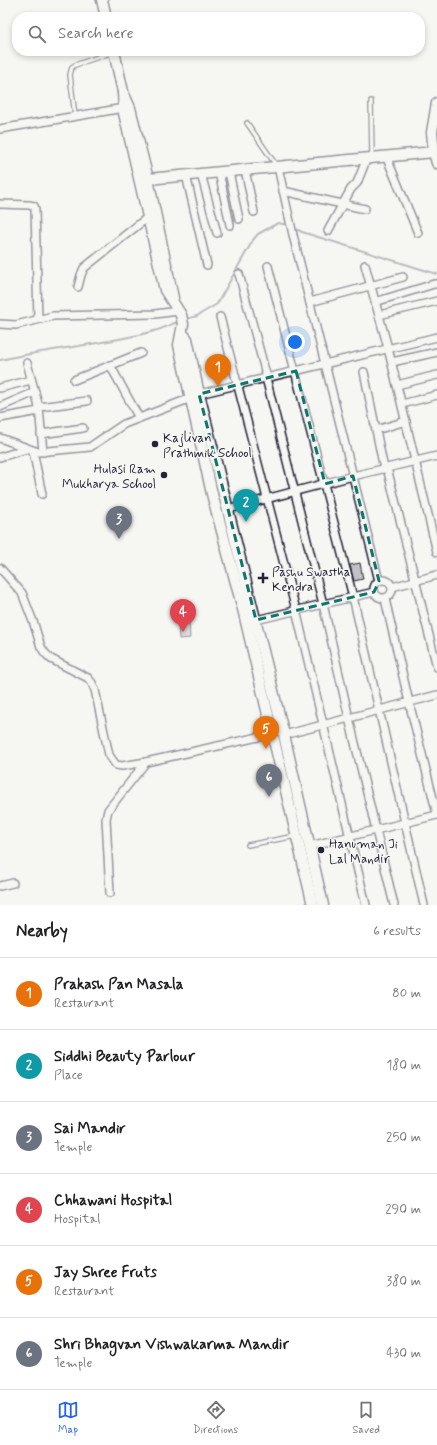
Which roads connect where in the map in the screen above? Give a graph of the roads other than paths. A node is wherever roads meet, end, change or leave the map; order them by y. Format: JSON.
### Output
{"nodes":[{"id":1,"x":102,"y":0,"type":"edge"},
{"id":2,"x":105,"y":12,"type":"edge"},
{"id":3,"x":100,"y":56,"type":"edge"},
{"id":4,"x":115,"y":56,"type":"edge"},
{"id":5,"x":124,"y":92,"type":"junction"},
{"id":6,"x":370,"y":101,"type":"dead end"},
{"id":7,"x":437,"y":103,"type":"edge"},
{"id":8,"x":124,"y":108,"type":"junction"},
{"id":9,"x":75,"y":116,"type":"junction"},
{"id":10,"x":247,"y":123,"type":"dead end"},
{"id":11,"x":2,"y":128,"type":"edge"},
{"id":12,"x":386,"y":156,"type":"junction"},
{"id":13,"x":436,"y":156,"type":"edge"},
{"id":14,"x":369,"y":158,"type":"junction"},
{"id":15,"x":278,"y":167,"type":"junction"},
{"id":16,"x":245,"y":170,"type":"junction"},
{"id":17,"x":224,"y":172,"type":"junction"},
{"id":18,"x":201,"y":174,"type":"junction"},
{"id":19,"x":186,"y":175,"type":"junction"},
{"id":20,"x":148,"y":179,"type":"junction"},
{"id":21,"x":283,"y":191,"type":"junction"},
{"id":22,"x":0,"y":204,"type":"edge"},
{"id":23,"x":346,"y":204,"type":"junction"},
{"id":24,"x":366,"y":209,"type":"dead end"},
{"id":25,"x":254,"y":212,"type":"dead end"},
{"id":26,"x":148,"y":217,"type":"junction"},
{"id":27,"x":239,"y":219,"type":"dead end"},
{"id":28,"x":230,"y":225,"type":"dead end"},
{"id":29,"x":328,"y":230,"type":"dead end"},
{"id":30,"x":217,"y":233,"type":"dead end"},
{"id":31,"x":418,"y":234,"type":"dead end"},
{"id":32,"x":207,"y":265,"type":"dead end"},
{"id":33,"x":365,"y":265,"type":"dead end"},
{"id":34,"x":268,"y":266,"type":"dead end"},
{"id":35,"x":239,"y":274,"type":"dead end"},
{"id":36,"x":403,"y":276,"type":"dead end"},
{"id":37,"x":437,"y":284,"type":"edge"},
{"id":38,"x":371,"y":286,"type":"junction"},
{"id":39,"x":78,"y":287,"type":"dead end"},
{"id":40,"x":437,"y":301,"type":"edge"},
{"id":41,"x":310,"y":302,"type":"junction"},
{"id":42,"x":375,"y":302,"type":"junction"},
{"id":43,"x":379,"y":315,"type":"junction"},
{"id":44,"x":220,"y":317,"type":"dead end"},
{"id":45,"x":179,"y":318,"type":"junction"},
{"id":46,"x":38,"y":319,"type":"junction"},
{"id":47,"x":0,"y":324,"type":"edge"},
{"id":48,"x":437,"y":337,"type":"edge"},
{"id":49,"x":388,"y":348,"type":"junction"},
{"id":50,"x":437,"y":352,"type":"edge"},
{"id":51,"x":141,"y":353,"type":"dead end"},
{"id":52,"x":392,"y":362,"type":"junction"},
{"id":53,"x":27,"y":363,"type":"dead end"},
{"id":54,"x":325,"y":364,"type":"junction"},
{"id":55,"x":110,"y":365,"type":"junction"},
{"id":56,"x":296,"y":371,"type":"junction"},
{"id":57,"x":364,"y":372,"type":"dead end"},
{"id":58,"x":437,"y":375,"type":"edge"},
{"id":59,"x":266,"y":378,"type":"junction"},
{"id":60,"x":31,"y":380,"type":"junction"},
{"id":61,"x":74,"y":380,"type":"dead end"},
{"id":62,"x":238,"y":385,"type":"junction"},
{"id":63,"x":397,"y":385,"type":"junction"},
{"id":64,"x":0,"y":388,"type":"edge"},
{"id":65,"x":35,"y":392,"type":"junction"},
{"id":66,"x":437,"y":395,"type":"edge"},
{"id":67,"x":195,"y":396,"type":"junction"},
{"id":68,"x":87,"y":401,"type":"dead end"},
{"id":69,"x":402,"y":404,"type":"junction"},
{"id":70,"x":0,"y":407,"type":"edge"},
{"id":71,"x":39,"y":409,"type":"junction"},
{"id":72,"x":0,"y":418,"type":"edge"},
{"id":73,"x":140,"y":418,"type":"junction"},
{"id":74,"x":406,"y":421,"type":"junction"},
{"id":75,"x":83,"y":428,"type":"dead end"},
{"id":76,"x":376,"y":430,"type":"junction"},
{"id":77,"x":41,"y":434,"type":"junction"},
{"id":78,"x":0,"y":438,"type":"edge"},
{"id":79,"x":10,"y":442,"type":"junction"},
{"id":80,"x":0,"y":445,"type":"edge"},
{"id":81,"x":30,"y":450,"type":"junction"},
{"id":82,"x":43,"y":452,"type":"junction"},
{"id":83,"x":437,"y":456,"type":"edge"},
{"id":84,"x":0,"y":457,"type":"edge"},
{"id":85,"x":415,"y":461,"type":"junction"},
{"id":86,"x":386,"y":468,"type":"junction"},
{"id":87,"x":353,"y":476,"type":"junction"},
{"id":88,"x":325,"y":484,"type":"junction"},
{"id":89,"x":294,"y":492,"type":"junction"},
{"id":90,"x":42,"y":494,"type":"dead end"},
{"id":91,"x":268,"y":499,"type":"junction"},
{"id":92,"x":228,"y":509,"type":"junction"},
{"id":93,"x":437,"y":552,"type":"edge"},
{"id":94,"x":0,"y":568,"type":"edge"},
{"id":95,"x":437,"y":576,"type":"edge"},
{"id":96,"x":379,"y":581,"type":"junction"},
{"id":97,"x":416,"y":581,"type":"junction"},
{"id":98,"x":392,"y":587,"type":"junction"},
{"id":99,"x":374,"y":592,"type":"junction"},
{"id":100,"x":353,"y":597,"type":"junction"},
{"id":101,"x":385,"y":599,"type":"junction"},
{"id":102,"x":322,"y":604,"type":"junction"},
{"id":103,"x":296,"y":610,"type":"junction"},
{"id":104,"x":256,"y":620,"type":"junction"},
{"id":105,"x":437,"y":667,"type":"edge"},
{"id":106,"x":437,"y":695,"type":"edge"},
{"id":107,"x":409,"y":702,"type":"junction"},
{"id":108,"x":379,"y":710,"type":"junction"},
{"id":109,"x":349,"y":718,"type":"junction"},
{"id":110,"x":324,"y":725,"type":"junction"},
{"id":111,"x":272,"y":734,"type":"junction"},
{"id":112,"x":284,"y":735,"type":"junction"},
{"id":113,"x":146,"y":762,"type":"junction"},
{"id":114,"x":437,"y":814,"type":"edge"},
{"id":115,"x":404,"y":823,"type":"junction"},
{"id":116,"x":377,"y":830,"type":"junction"},
{"id":117,"x":296,"y":836,"type":"junction"},
{"id":118,"x":349,"y":837,"type":"junction"},
{"id":119,"x":248,"y":845,"type":"dead end"},
{"id":120,"x":310,"y":846,"type":"junction"},
{"id":121,"x":13,"y":883,"type":"dead end"},
{"id":122,"x":0,"y":886,"type":"edge"},
{"id":123,"x":110,"y":893,"type":"dead end"},
{"id":124,"x":313,"y":905,"type":"edge"},
{"id":125,"x":323,"y":905,"type":"edge"},
{"id":126,"x":366,"y":905,"type":"edge"},
{"id":127,"x":394,"y":905,"type":"edge"},
{"id":128,"x":424,"y":905,"type":"edge"}],
"edges":[{"from":1,"to":2,"type":"main road"},
{"from":3,"to":9,"type":"lane"},
{"from":4,"to":5,"type":"main road"},
{"from":5,"to":8,"type":"main road"},
{"from":5,"to":20,"type":"main road"},
{"from":6,"to":14,"type":"lane"},
{"from":7,"to":13,"type":"main road"},
{"from":8,"to":9,"type":"street"},
{"from":8,"to":26,"type":"main road"},
{"from":9,"to":11,"type":"street"},
{"from":10,"to":15,"type":"lane"},
{"from":12,"to":13,"type":"main road"},
{"from":12,"to":14,"type":"main road"},
{"from":12,"to":31,"type":"street"},
{"from":14,"to":15,"type":"main road"},
{"from":14,"to":23,"type":"street"},
{"from":15,"to":16,"type":"main road"},
{"from":15,"to":21,"type":"street"},
{"from":16,"to":17,"type":"main road"},
{"from":16,"to":25,"type":"street"},
{"from":17,"to":18,"type":"main road"},
{"from":17,"to":27,"type":"street"},
{"from":17,"to":28,"type":"street"},
{"from":18,"to":19,"type":"main road"},
{"from":18,"to":30,"type":"street"},
{"from":19,"to":20,"type":"main road"},
{"from":19,"to":32,"type":"street"},
{"from":20,"to":45,"type":"main road"},
{"from":21,"to":23,"type":"street"},
{"from":21,"to":41,"type":"street"},
{"from":22,"to":46,"type":"street"},
{"from":23,"to":24,"type":"street"},
{"from":23,"to":29,"type":"street"},
{"from":26,"to":39,"type":"street"},
{"from":26,"to":45,"type":"main road"},
{"from":33,"to":38,"type":"street"},
{"from":34,"to":56,"type":"street"},
{"from":35,"to":59,"type":"street"},
{"from":36,"to":38,"type":"street"},
{"from":37,"to":42,"type":"street"},
{"from":38,"to":41,"type":"street"},
{"from":38,"to":42,"type":"street"},
{"from":40,"to":43,"type":"street"},
{"from":41,"to":54,"type":"street"},
{"from":42,"to":43,"type":"street"},
{"from":43,"to":49,"type":"street"},
{"from":44,"to":62,"type":"street"},
{"from":45,"to":46,"type":"street"},
{"from":45,"to":67,"type":"main road"},
{"from":46,"to":47,"type":"street"},
{"from":48,"to":49,"type":"street"},
{"from":49,"to":52,"type":"street"},
{"from":49,"to":54,"type":"street"},
{"from":50,"to":52,"type":"street"},
{"from":51,"to":55,"type":"street"},
{"from":52,"to":63,"type":"street"},
{"from":53,"to":60,"type":"street"},
{"from":54,"to":56,"type":"street"},
{"from":54,"to":87,"type":"street"},
{"from":55,"to":61,"type":"street"},
{"from":55,"to":73,"type":"street"},
{"from":56,"to":59,"type":"street"},
{"from":56,"to":88,"type":"street"},
{"from":57,"to":76,"type":"street"},
{"from":58,"to":63,"type":"street"},
{"from":59,"to":62,"type":"street"},
{"from":59,"to":89,"type":"street"},
{"from":60,"to":64,"type":"street"},
{"from":60,"to":65,"type":"street"},
{"from":62,"to":67,"type":"street"},
{"from":62,"to":91,"type":"street"},
{"from":63,"to":69,"type":"street"},
{"from":65,"to":70,"type":"street"},
{"from":65,"to":71,"type":"street"},
{"from":66,"to":69,"type":"street"},
{"from":67,"to":73,"type":"street"},
{"from":67,"to":92,"type":"main road"},
{"from":67,"to":111,"type":"main road"},
{"from":68,"to":71,"type":"street"},
{"from":69,"to":74,"type":"street"},
{"from":71,"to":72,"type":"street"},
{"from":71,"to":77,"type":"street"},
{"from":73,"to":82,"type":"street"},
{"from":74,"to":76,"type":"street"},
{"from":74,"to":85,"type":"street"},
{"from":75,"to":77,"type":"street"},
{"from":76,"to":86,"type":"street"},
{"from":77,"to":82,"type":"street"},
{"from":78,"to":79,"type":"street"},
{"from":79,"to":80,"type":"street"},
{"from":79,"to":81,"type":"street"},
{"from":81,"to":82,"type":"street"},
{"from":81,"to":84,"type":"street"},
{"from":81,"to":90,"type":"street"},
{"from":83,"to":85,"type":"street"},
{"from":85,"to":86,"type":"street"},
{"from":85,"to":93,"type":"street"},
{"from":86,"to":87,"type":"street"},
{"from":86,"to":97,"type":"street"},
{"from":87,"to":88,"type":"street"},
{"from":87,"to":96,"type":"street"},
{"from":88,"to":89,"type":"street"},
{"from":88,"to":100,"type":"street"},
{"from":89,"to":91,"type":"street"},
{"from":89,"to":102,"type":"street"},
{"from":91,"to":92,"type":"street"},
{"from":91,"to":103,"type":"street"},
{"from":92,"to":104,"type":"main road"},
{"from":94,"to":113,"type":"street"},
{"from":95,"to":97,"type":"street"},
{"from":96,"to":98,"type":"street"},
{"from":96,"to":99,"type":"street"},
{"from":97,"to":98,"type":"street"},
{"from":97,"to":105,"type":"street"},
{"from":98,"to":101,"type":"street"},
{"from":99,"to":100,"type":"street"},
{"from":99,"to":101,"type":"street"},
{"from":100,"to":102,"type":"street"},
{"from":100,"to":108,"type":"street"},
{"from":101,"to":107,"type":"street"},
{"from":102,"to":103,"type":"street"},
{"from":102,"to":109,"type":"street"},
{"from":103,"to":104,"type":"street"},
{"from":103,"to":110,"type":"street"},
{"from":104,"to":112,"type":"main road"},
{"from":106,"to":107,"type":"street"},
{"from":107,"to":108,"type":"street"},
{"from":107,"to":114,"type":"street"},
{"from":108,"to":109,"type":"street"},
{"from":108,"to":115,"type":"street"},
{"from":109,"to":110,"type":"street"},
{"from":109,"to":116,"type":"street"},
{"from":110,"to":112,"type":"street"},
{"from":110,"to":118,"type":"street"},
{"from":111,"to":113,"type":"street"},
{"from":111,"to":117,"type":"main road"},
{"from":112,"to":120,"type":"main road"},
{"from":113,"to":123,"type":"street"},
{"from":114,"to":115,"type":"street"},
{"from":115,"to":116,"type":"street"},
{"from":115,"to":128,"type":"street"},
{"from":116,"to":118,"type":"street"},
{"from":116,"to":127,"type":"street"},
{"from":117,"to":119,"type":"lane"},
{"from":117,"to":124,"type":"main road"},
{"from":118,"to":120,"type":"street"},
{"from":118,"to":126,"type":"street"},
{"from":120,"to":125,"type":"main road"},
{"from":121,"to":122,"type":"street"}]}
